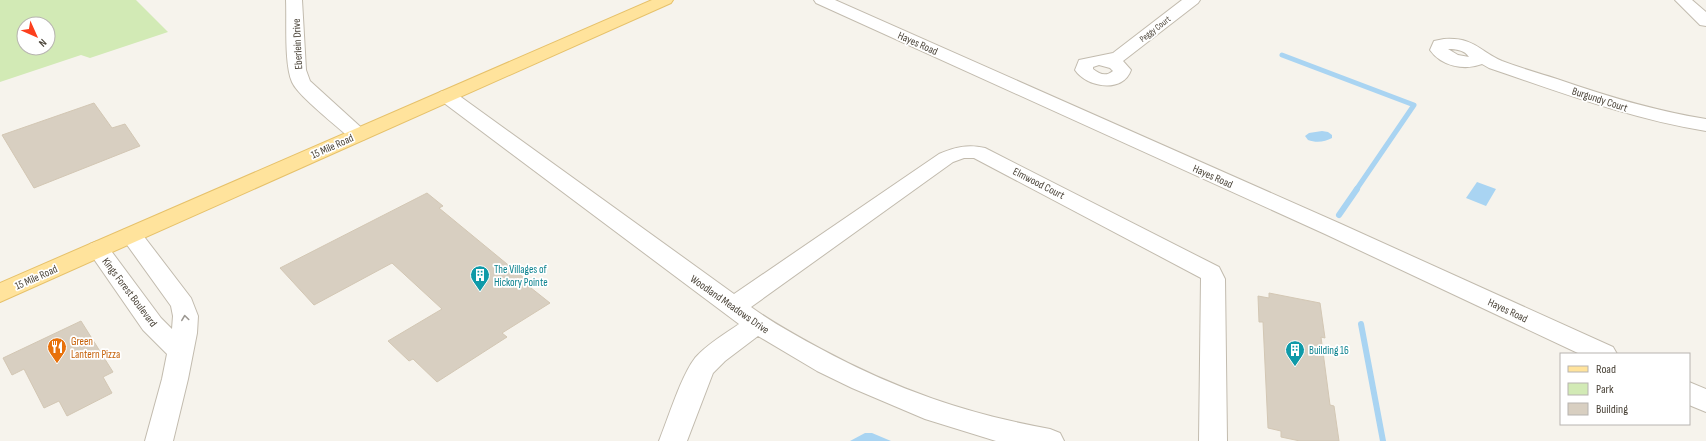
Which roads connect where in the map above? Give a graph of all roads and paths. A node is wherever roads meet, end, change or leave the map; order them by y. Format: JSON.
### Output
{"nodes":[{"id":1,"x":294,"y":0,"type":"edge"},
{"id":2,"x":665,"y":0,"type":"edge"},
{"id":3,"x":822,"y":0,"type":"edge"},
{"id":4,"x":1192,"y":0,"type":"edge"},
{"id":5,"x":1683,"y":0,"type":"edge"},
{"id":6,"x":1706,"y":21,"type":"edge"},
{"id":7,"x":1474,"y":57,"type":"dead end"},
{"id":8,"x":1099,"y":60,"type":"dead end"},
{"id":9,"x":447,"y":96,"type":"junction"},
{"id":10,"x":1706,"y":125,"type":"edge"},
{"id":11,"x":358,"y":135,"type":"junction"},
{"id":12,"x":131,"y":235,"type":"junction"},
{"id":13,"x":98,"y":249,"type":"junction"},
{"id":14,"x":0,"y":293,"type":"edge"},
{"id":15,"x":733,"y":306,"type":"junction"},
{"id":16,"x":757,"y":324,"type":"junction"},
{"id":17,"x":180,"y":351,"type":"junction"},
{"id":18,"x":1602,"y":353,"type":"edge"},
{"id":19,"x":1690,"y":393,"type":"edge"},
{"id":20,"x":1706,"y":401,"type":"edge"},
{"id":21,"x":159,"y":441,"type":"edge"},
{"id":22,"x":673,"y":441,"type":"edge"},
{"id":23,"x":1050,"y":441,"type":"edge"},
{"id":24,"x":1213,"y":441,"type":"edge"}],
"edges":[{"from":1,"to":11,"type":"street","name":"Eberlein Drive"},
{"from":2,"to":9,"type":"main road","name":"15 Mile Road"},
{"from":3,"to":18,"type":"street","name":"Hayes Road"},
{"from":4,"to":8,"type":"street","name":"Peggy Court"},
{"from":5,"to":6,"type":"street"},
{"from":7,"to":10,"type":"street","name":"Burgundy Court"},
{"from":9,"to":11,"type":"main road","name":"15 Mile Road"},
{"from":9,"to":15,"type":"street","name":"Woodland Meadows Drive"},
{"from":11,"to":12,"type":"main road","name":"15 Mile Road"},
{"from":12,"to":13,"type":"main road","name":"15 Mile Road"},
{"from":17,"to":12,"type":"street","one_way":true},
{"from":13,"to":14,"type":"main road","name":"15 Mile Road"},
{"from":13,"to":17,"type":"street","name":"Kings Forest Boulevard"},
{"from":15,"to":16,"type":"street","name":"Woodland Meadows Drive"},
{"from":15,"to":24,"type":"street","name":"Elmwood Court"},
{"from":16,"to":22,"type":"street"},
{"from":16,"to":23,"type":"street","name":"Woodland Meadows Drive"},
{"from":17,"to":21,"type":"street"},
{"from":19,"to":20,"type":"street"}]}
